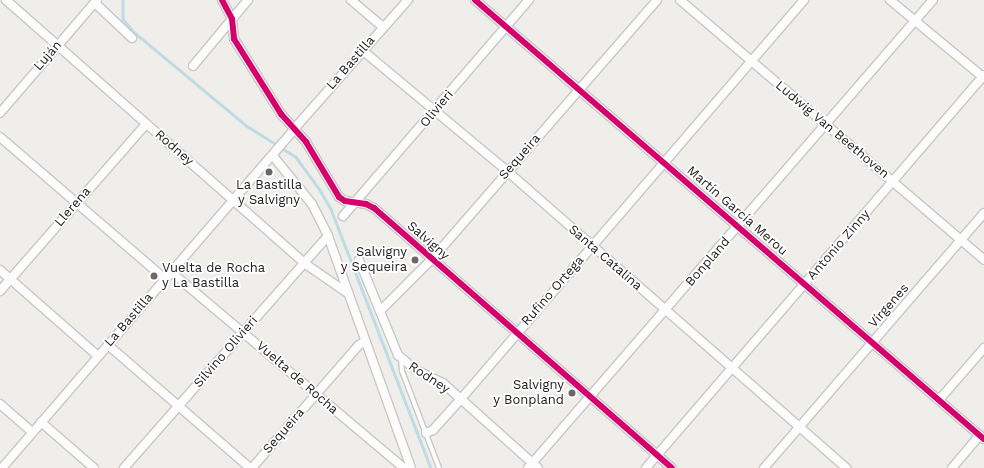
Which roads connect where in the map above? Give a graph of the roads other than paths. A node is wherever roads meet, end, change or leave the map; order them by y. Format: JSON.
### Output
{"nodes":[{"id":1,"x":6,"y":0,"type":"edge"},
{"id":2,"x":222,"y":0,"type":"edge"},
{"id":3,"x":248,"y":0,"type":"edge"},
{"id":4,"x":351,"y":0,"type":"edge"},
{"id":5,"x":408,"y":0,"type":"edge"},
{"id":6,"x":475,"y":0,"type":"edge"},
{"id":7,"x":529,"y":0,"type":"edge"},
{"id":8,"x":657,"y":0,"type":"edge"},
{"id":9,"x":680,"y":0,"type":"edge"},
{"id":10,"x":804,"y":0,"type":"edge"},
{"id":11,"x":890,"y":0,"type":"edge"},
{"id":12,"x":933,"y":0,"type":"edge"},
{"id":13,"x":96,"y":2,"type":"edge"},
{"id":14,"x":232,"y":19,"type":"junction"},
{"id":15,"x":915,"y":21,"type":"junction"},
{"id":16,"x":383,"y":27,"type":"junction"},
{"id":17,"x":506,"y":27,"type":"junction"},
{"id":18,"x":132,"y":38,"type":"dead end"},
{"id":19,"x":58,"y":46,"type":"junction"},
{"id":20,"x":362,"y":50,"type":"junction"},
{"id":21,"x":751,"y":61,"type":"junction"},
{"id":22,"x":193,"y":66,"type":"dead end"},
{"id":23,"x":983,"y":77,"type":"edge"},
{"id":24,"x":577,"y":90,"type":"junction"},
{"id":25,"x":435,"y":111,"type":"junction"},
{"id":26,"x":0,"y":113,"type":"edge"},
{"id":27,"x":146,"y":124,"type":"junction"},
{"id":28,"x":827,"y":124,"type":"junction"},
{"id":29,"x":294,"y":128,"type":"junction"},
{"id":30,"x":0,"y":137,"type":"edge"},
{"id":31,"x":273,"y":156,"type":"junction"},
{"id":32,"x":664,"y":163,"type":"junction"},
{"id":33,"x":507,"y":171,"type":"junction"},
{"id":34,"x":893,"y":181,"type":"junction"},
{"id":35,"x":234,"y":201,"type":"junction"},
{"id":36,"x":77,"y":202,"type":"junction"},
{"id":37,"x":356,"y":202,"type":"junction"},
{"id":38,"x":984,"y":213,"type":"edge"},
{"id":39,"x":343,"y":216,"type":"dead end"},
{"id":40,"x":739,"y":226,"type":"junction"},
{"id":41,"x":328,"y":236,"type":"junction"},
{"id":42,"x":960,"y":240,"type":"junction"},
{"id":43,"x":592,"y":247,"type":"junction"},
{"id":44,"x":432,"y":259,"type":"junction"},
{"id":45,"x":359,"y":260,"type":"dead end"},
{"id":46,"x":984,"y":260,"type":"edge"},
{"id":47,"x":304,"y":263,"type":"junction"},
{"id":48,"x":0,"y":270,"type":"edge"},
{"id":49,"x":168,"y":275,"type":"junction"},
{"id":50,"x":11,"y":279,"type":"junction"},
{"id":51,"x":805,"y":284,"type":"junction"},
{"id":52,"x":0,"y":291,"type":"edge"},
{"id":53,"x":346,"y":292,"type":"junction"},
{"id":54,"x":380,"y":311,"type":"junction"},
{"id":55,"x":665,"y":311,"type":"junction"},
{"id":56,"x":244,"y":332,"type":"junction"},
{"id":57,"x":517,"y":333,"type":"junction"},
{"id":58,"x":365,"y":341,"type":"junction"},
{"id":59,"x":872,"y":342,"type":"junction"},
{"id":60,"x":108,"y":345,"type":"junction"},
{"id":61,"x":984,"y":348,"type":"edge"},
{"id":62,"x":98,"y":356,"type":"junction"},
{"id":63,"x":401,"y":358,"type":"junction"},
{"id":64,"x":731,"y":369,"type":"junction"},
{"id":65,"x":316,"y":395,"type":"junction"},
{"id":66,"x":590,"y":398,"type":"junction"},
{"id":67,"x":460,"y":400,"type":"junction"},
{"id":68,"x":939,"y":400,"type":"junction"},
{"id":69,"x":0,"y":404,"type":"edge"},
{"id":70,"x":179,"y":407,"type":"junction"},
{"id":71,"x":41,"y":422,"type":"junction"},
{"id":72,"x":798,"y":428,"type":"junction"},
{"id":73,"x":32,"y":432,"type":"junction"},
{"id":74,"x":426,"y":433,"type":"junction"},
{"id":75,"x":982,"y":437,"type":"edge"},
{"id":76,"x":657,"y":455,"type":"junction"},
{"id":77,"x":408,"y":458,"type":"junction"},
{"id":78,"x":532,"y":466,"type":"edge"},
{"id":79,"x":401,"y":467,"type":"edge"},
{"id":80,"x":2,"y":468,"type":"edge"},
{"id":81,"x":94,"y":468,"type":"edge"},
{"id":82,"x":124,"y":468,"type":"edge"},
{"id":83,"x":251,"y":468,"type":"edge"},
{"id":84,"x":411,"y":468,"type":"edge"},
{"id":85,"x":439,"y":468,"type":"edge"},
{"id":86,"x":646,"y":468,"type":"edge"},
{"id":87,"x":672,"y":468,"type":"edge"},
{"id":88,"x":764,"y":468,"type":"edge"},
{"id":89,"x":846,"y":468,"type":"edge"},
{"id":90,"x":952,"y":468,"type":"edge"}],
"edges":[{"from":1,"to":19,"type":"street","name":"Rodney"},
{"from":2,"to":14,"type":"street","name":"Salvigny"},
{"from":3,"to":14,"type":"street"},
{"from":4,"to":16,"type":"street"},
{"from":5,"to":16,"type":"street","name":"La Bastilla"},
{"from":6,"to":17,"type":"street","name":"Martín García Merou"},
{"from":7,"to":17,"type":"street","name":"Olivieri"},
{"from":8,"to":24,"type":"street","name":"Sequeira"},
{"from":9,"to":21,"type":"street","name":"Ludwig Van Beethoven"},
{"from":10,"to":21,"type":"street","name":"Rufino Ortega"},
{"from":11,"to":15,"type":"street"},
{"from":12,"to":15,"type":"street","name":"Bonpland"},
{"from":13,"to":18,"type":"street"},
{"from":13,"to":19,"type":"street","name":"Luján"},
{"from":14,"to":22,"type":"street"},
{"from":14,"to":29,"type":"street","name":"Salvigny"},
{"from":15,"to":23,"type":"street"},
{"from":15,"to":28,"type":"street","name":"Bonpland"},
{"from":16,"to":20,"type":"street","name":"La Bastilla"},
{"from":17,"to":24,"type":"street","name":"Martín García Merou"},
{"from":17,"to":25,"type":"street","name":"Olivieri"},
{"from":19,"to":26,"type":"street","name":"Luján"},
{"from":19,"to":27,"type":"street","name":"Rodney"},
{"from":20,"to":25,"type":"street","name":"Santa Catalina"},
{"from":20,"to":29,"type":"street","name":"La Bastilla"},
{"from":21,"to":28,"type":"street","name":"Ludwig Van Beethoven"},
{"from":21,"to":32,"type":"street","name":"Rufino Ortega"},
{"from":23,"to":34,"type":"street","name":"Antonio Zinny"},
{"from":24,"to":32,"type":"street","name":"Martín García Merou"},
{"from":24,"to":33,"type":"street","name":"Sequeira"},
{"from":25,"to":33,"type":"street","name":"Santa Catalina"},
{"from":25,"to":37,"type":"street","name":"Olivieri"},
{"from":27,"to":35,"type":"street","name":"Rodney"},
{"from":27,"to":36,"type":"street","name":"Llerena"},
{"from":28,"to":34,"type":"street","name":"Ludwig Van Beethoven"},
{"from":28,"to":40,"type":"street","name":"Bonpland"},
{"from":29,"to":31,"type":"street","name":"La Bastilla"},
{"from":29,"to":37,"type":"street","name":"Salvigny"},
{"from":30,"to":36,"type":"street","name":"Vuelta de Rocha"},
{"from":31,"to":35,"type":"street","name":"La Bastilla"},
{"from":31,"to":41,"type":"street"},
{"from":32,"to":40,"type":"street","name":"Martín García Merou"},
{"from":32,"to":43,"type":"street","name":"Rufino Ortega"},
{"from":33,"to":43,"type":"street","name":"Santa Catalina"},
{"from":33,"to":44,"type":"street","name":"Sequeira"},
{"from":34,"to":42,"type":"street","name":"Ludwig Van Beethoven"},
{"from":34,"to":51,"type":"street","name":"Antonio Zinny"},
{"from":35,"to":47,"type":"street","name":"Rodney"},
{"from":35,"to":49,"type":"street","name":"La Bastilla"},
{"from":36,"to":49,"type":"street","name":"Vuelta de Rocha"},
{"from":36,"to":50,"type":"street","name":"Llerena"},
{"from":37,"to":39,"type":"street","name":"Olivieri"},
{"from":37,"to":44,"type":"street","name":"Salvigny"},
{"from":38,"to":42,"type":"street","name":"Vírgenes"},
{"from":40,"to":51,"type":"street","name":"Martín García Merou"},
{"from":40,"to":55,"type":"street","name":"Bonpland"},
{"from":41,"to":47,"type":"street","name":"Silvino Olivieri"},
{"from":41,"to":53,"type":"street"},
{"from":42,"to":46,"type":"street","name":"Ludwig Van Beethoven"},
{"from":42,"to":59,"type":"street","name":"Vírgenes"},
{"from":43,"to":55,"type":"street","name":"Santa Catalina"},
{"from":43,"to":57,"type":"street","name":"Rufino Ortega"},
{"from":44,"to":54,"type":"street","name":"Sequeira"},
{"from":44,"to":57,"type":"street","name":"Salvigny"},
{"from":45,"to":54,"type":"street","name":"Rodney"},
{"from":47,"to":53,"type":"street","name":"Rodney"},
{"from":47,"to":56,"type":"street","name":"Silvino Olivieri"},
{"from":48,"to":50,"type":"street"},
{"from":49,"to":56,"type":"street","name":"Vuelta de Rocha"},
{"from":49,"to":60,"type":"street","name":"La Bastilla"},
{"from":50,"to":52,"type":"street","name":"Llerena"},
{"from":50,"to":62,"type":"street"},
{"from":51,"to":59,"type":"street","name":"Martín García Merou"},
{"from":51,"to":64,"type":"street","name":"Antonio Zinny"},
{"from":53,"to":58,"type":"street"},
{"from":54,"to":63,"type":"street","name":"Rodney"},
{"from":55,"to":64,"type":"street","name":"Santa Catalina"},
{"from":55,"to":66,"type":"street","name":"Bonpland"},
{"from":56,"to":65,"type":"street","name":"Vuelta de Rocha"},
{"from":56,"to":70,"type":"street","name":"Silvino Olivieri"},
{"from":57,"to":66,"type":"street","name":"Salvigny"},
{"from":57,"to":67,"type":"street","name":"Rufino Ortega"},
{"from":58,"to":65,"type":"street","name":"Sequeira"},
{"from":58,"to":77,"type":"street"},
{"from":59,"to":68,"type":"street","name":"Martín García Merou"},
{"from":59,"to":72,"type":"street","name":"Vírgenes"},
{"from":60,"to":62,"type":"street","name":"La Bastilla"},
{"from":60,"to":70,"type":"street"},
{"from":61,"to":68,"type":"street"},
{"from":62,"to":71,"type":"street","name":"La Bastilla"},
{"from":63,"to":67,"type":"street","name":"Rodney"},
{"from":63,"to":74,"type":"lane"},
{"from":64,"to":72,"type":"street","name":"Santa Catalina"},
{"from":64,"to":76,"type":"street","name":"Antonio Zinny"},
{"from":65,"to":79,"type":"street","name":"Vuelta de Rocha"},
{"from":65,"to":83,"type":"street","name":"Sequeira"},
{"from":66,"to":76,"type":"street","name":"Salvigny"},
{"from":66,"to":78,"type":"street","name":"Bonpland"},
{"from":67,"to":74,"type":"street","name":"Rufino Ortega"},
{"from":67,"to":78,"type":"street","name":"Rodney"},
{"from":68,"to":75,"type":"street","name":"Martín García Merou"},
{"from":69,"to":73,"type":"street"},
{"from":70,"to":82,"type":"street","name":"Silvino Olivieri"},
{"from":70,"to":83,"type":"street"},
{"from":71,"to":73,"type":"street","name":"La Bastilla"},
{"from":71,"to":81,"type":"street"},
{"from":72,"to":88,"type":"street","name":"Vírgenes"},
{"from":72,"to":89,"type":"street","name":"Santa Catalina"},
{"from":73,"to":80,"type":"street","name":"La Bastilla"},
{"from":74,"to":85,"type":"lane"},
{"from":75,"to":90,"type":"street"},
{"from":76,"to":86,"type":"street","name":"Antonio Zinny"},
{"from":76,"to":87,"type":"street","name":"Salvigny"},
{"from":77,"to":79,"type":"street"},
{"from":77,"to":84,"type":"street"}]}
